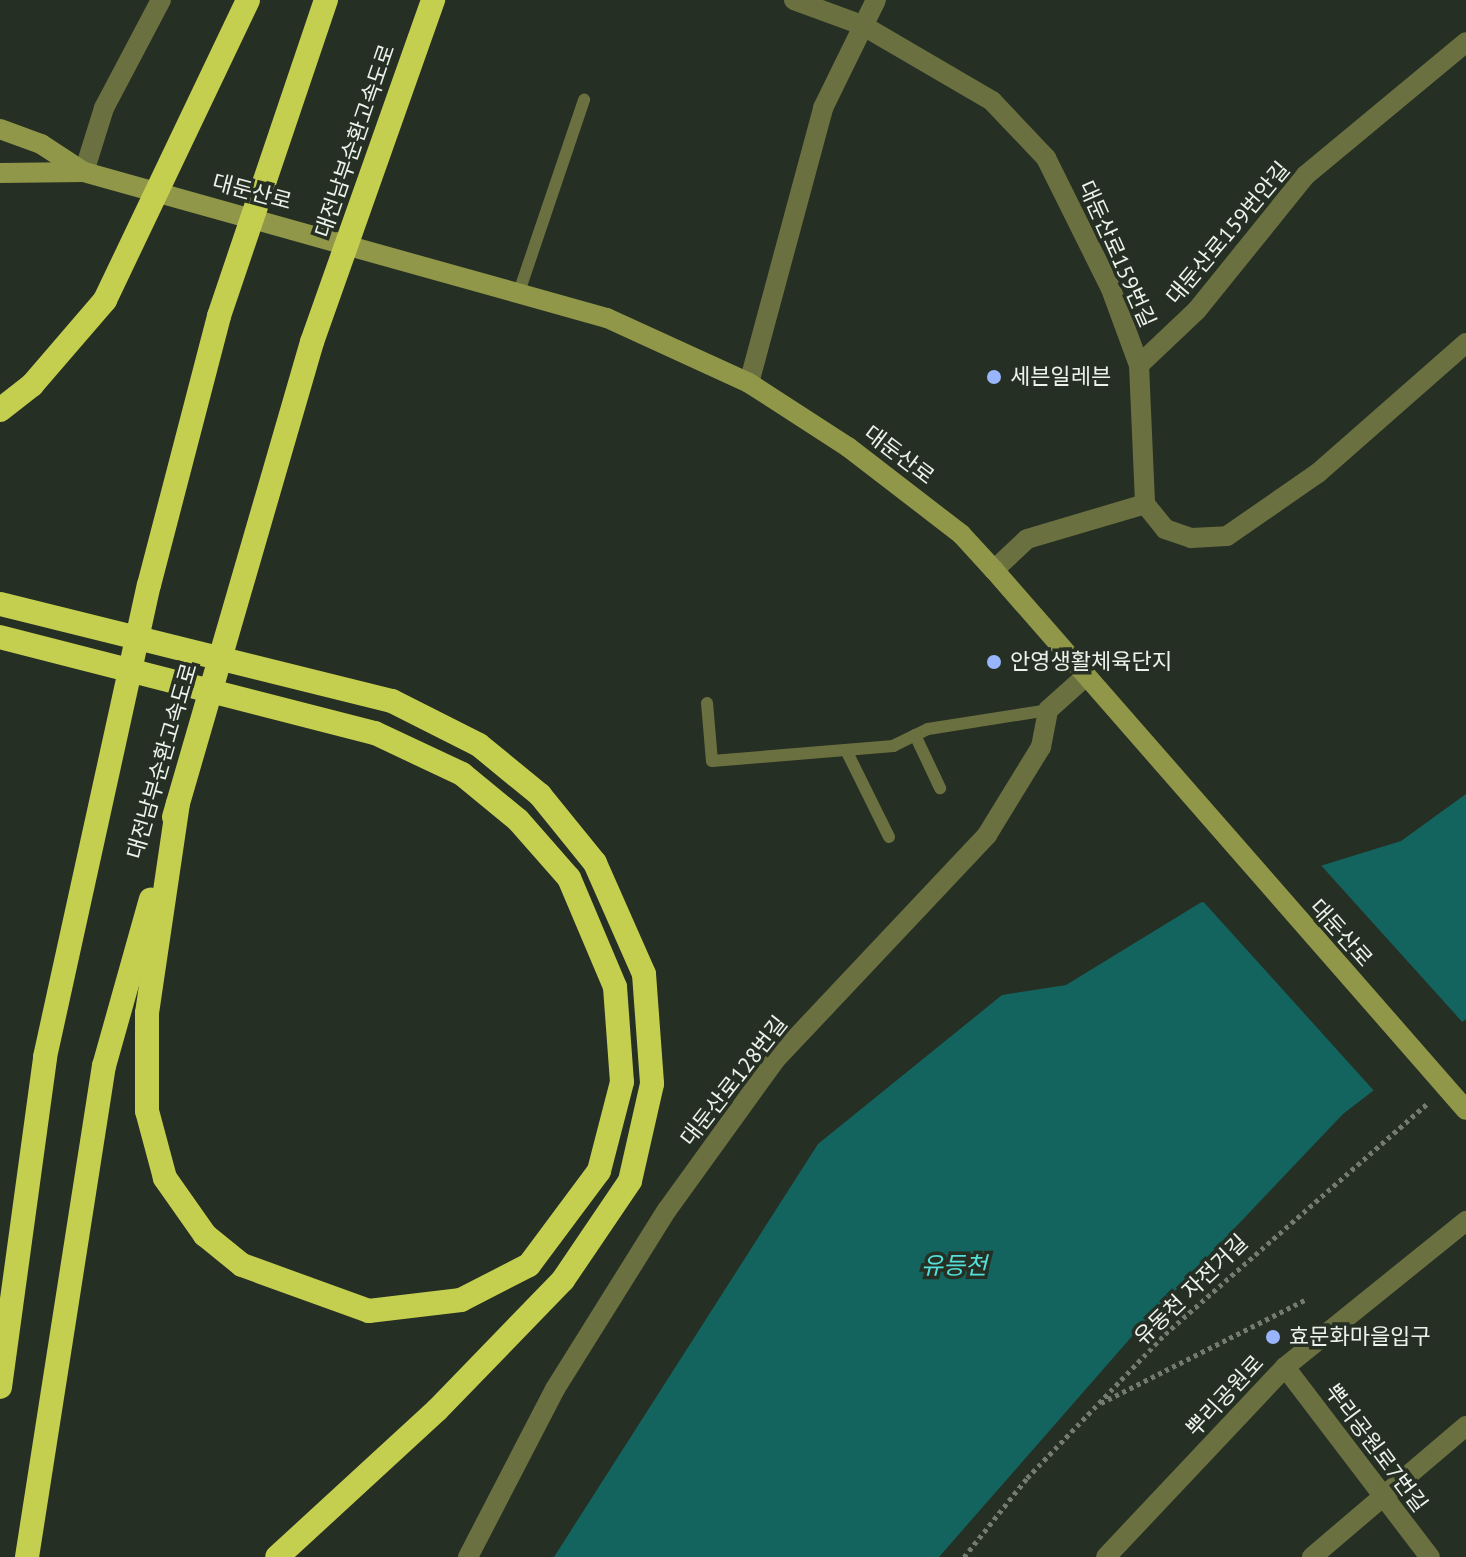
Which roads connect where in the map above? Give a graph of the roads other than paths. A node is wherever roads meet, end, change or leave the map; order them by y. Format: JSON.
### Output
{"nodes":[{"id":1,"x":161,"y":0,"type":"edge"},
{"id":2,"x":248,"y":0,"type":"edge"},
{"id":3,"x":326,"y":0,"type":"edge"},
{"id":4,"x":433,"y":0,"type":"edge"},
{"id":5,"x":794,"y":0,"type":"edge"},
{"id":6,"x":876,"y":0,"type":"edge"},
{"id":7,"x":862,"y":25,"type":"junction"},
{"id":8,"x":1466,"y":42,"type":"edge"},
{"id":9,"x":584,"y":100,"type":"dead end"},
{"id":10,"x":0,"y":129,"type":"edge"},
{"id":11,"x":84,"y":172,"type":"junction"},
{"id":12,"x":0,"y":173,"type":"edge"},
{"id":13,"x":520,"y":289,"type":"junction"},
{"id":14,"x":1466,"y":343,"type":"edge"},
{"id":15,"x":1139,"y":365,"type":"junction"},
{"id":16,"x":749,"y":383,"type":"junction"},
{"id":17,"x":0,"y":410,"type":"edge"},
{"id":18,"x":1145,"y":504,"type":"junction"},
{"id":19,"x":994,"y":570,"type":"junction"},
{"id":20,"x":0,"y":604,"type":"edge"},
{"id":21,"x":0,"y":637,"type":"edge"},
{"id":22,"x":1086,"y":676,"type":"junction"},
{"id":23,"x":707,"y":703,"type":"dead end"},
{"id":24,"x":1048,"y":710,"type":"junction"},
{"id":25,"x":915,"y":735,"type":"junction"},
{"id":26,"x":846,"y":750,"type":"junction"},
{"id":27,"x":940,"y":788,"type":"dead end"},
{"id":28,"x":178,"y":803,"type":"junction"},
{"id":29,"x":889,"y":837,"type":"dead end"},
{"id":30,"x":1466,"y":1110,"type":"edge"},
{"id":31,"x":1466,"y":1221,"type":"edge"},
{"id":32,"x":1285,"y":1367,"type":"junction"},
{"id":33,"x":0,"y":1387,"type":"edge"},
{"id":34,"x":1466,"y":1426,"type":"edge"},
{"id":35,"x":1378,"y":1495,"type":"junction"},
{"id":36,"x":27,"y":1557,"type":"edge"},
{"id":37,"x":277,"y":1557,"type":"edge"},
{"id":38,"x":468,"y":1557,"type":"edge"},
{"id":39,"x":1106,"y":1557,"type":"edge"},
{"id":40,"x":1312,"y":1557,"type":"edge"},
{"id":41,"x":1430,"y":1557,"type":"edge"}],
"edges":[{"from":1,"to":11,"type":"street"},
{"from":2,"to":17,"type":"highway"},
{"from":3,"to":33,"type":"highway","name":"대전남부순환고속도로"},
{"from":4,"to":28,"type":"highway","name":"대전남부순환고속도로"},
{"from":5,"to":7,"type":"street","name":"대둔산로159번길"},
{"from":6,"to":7,"type":"street"},
{"from":7,"to":15,"type":"street","name":"대둔산로159번길"},
{"from":7,"to":16,"type":"street"},
{"from":8,"to":15,"type":"street","name":"대둔산로159번안길"},
{"from":9,"to":13,"type":"lane"},
{"from":10,"to":11,"type":"main road","name":"대둔산로"},
{"from":11,"to":12,"type":"main road","name":"대둔산로"},
{"from":11,"to":13,"type":"main road","name":"대둔산로"},
{"from":13,"to":16,"type":"main road","name":"대둔산로"},
{"from":14,"to":18,"type":"street"},
{"from":15,"to":18,"type":"street","name":"대둔산로159번길"},
{"from":16,"to":19,"type":"main road","name":"대둔산로"},
{"from":18,"to":19,"type":"street"},
{"from":19,"to":22,"type":"main road","name":"대둔산로"},
{"from":20,"to":37,"type":"highway"},
{"from":21,"to":28,"type":"highway"},
{"from":22,"to":24,"type":"street"},
{"from":22,"to":30,"type":"main road","name":"대둔산로"},
{"from":23,"to":26,"type":"lane"},
{"from":24,"to":25,"type":"lane"},
{"from":24,"to":38,"type":"street","name":"대둔산로128번길"},
{"from":25,"to":26,"type":"lane"},
{"from":25,"to":27,"type":"lane"},
{"from":26,"to":29,"type":"lane"},
{"from":28,"to":36,"type":"highway","name":"대전남부순환고속도로"},
{"from":31,"to":32,"type":"street","name":"뿌리공원로"},
{"from":32,"to":35,"type":"street","name":"뿌리공원로7번길"},
{"from":32,"to":39,"type":"street","name":"뿌리공원로"},
{"from":34,"to":35,"type":"street"},
{"from":35,"to":40,"type":"street"},
{"from":35,"to":41,"type":"street","name":"뿌리공원로7번길"}]}
